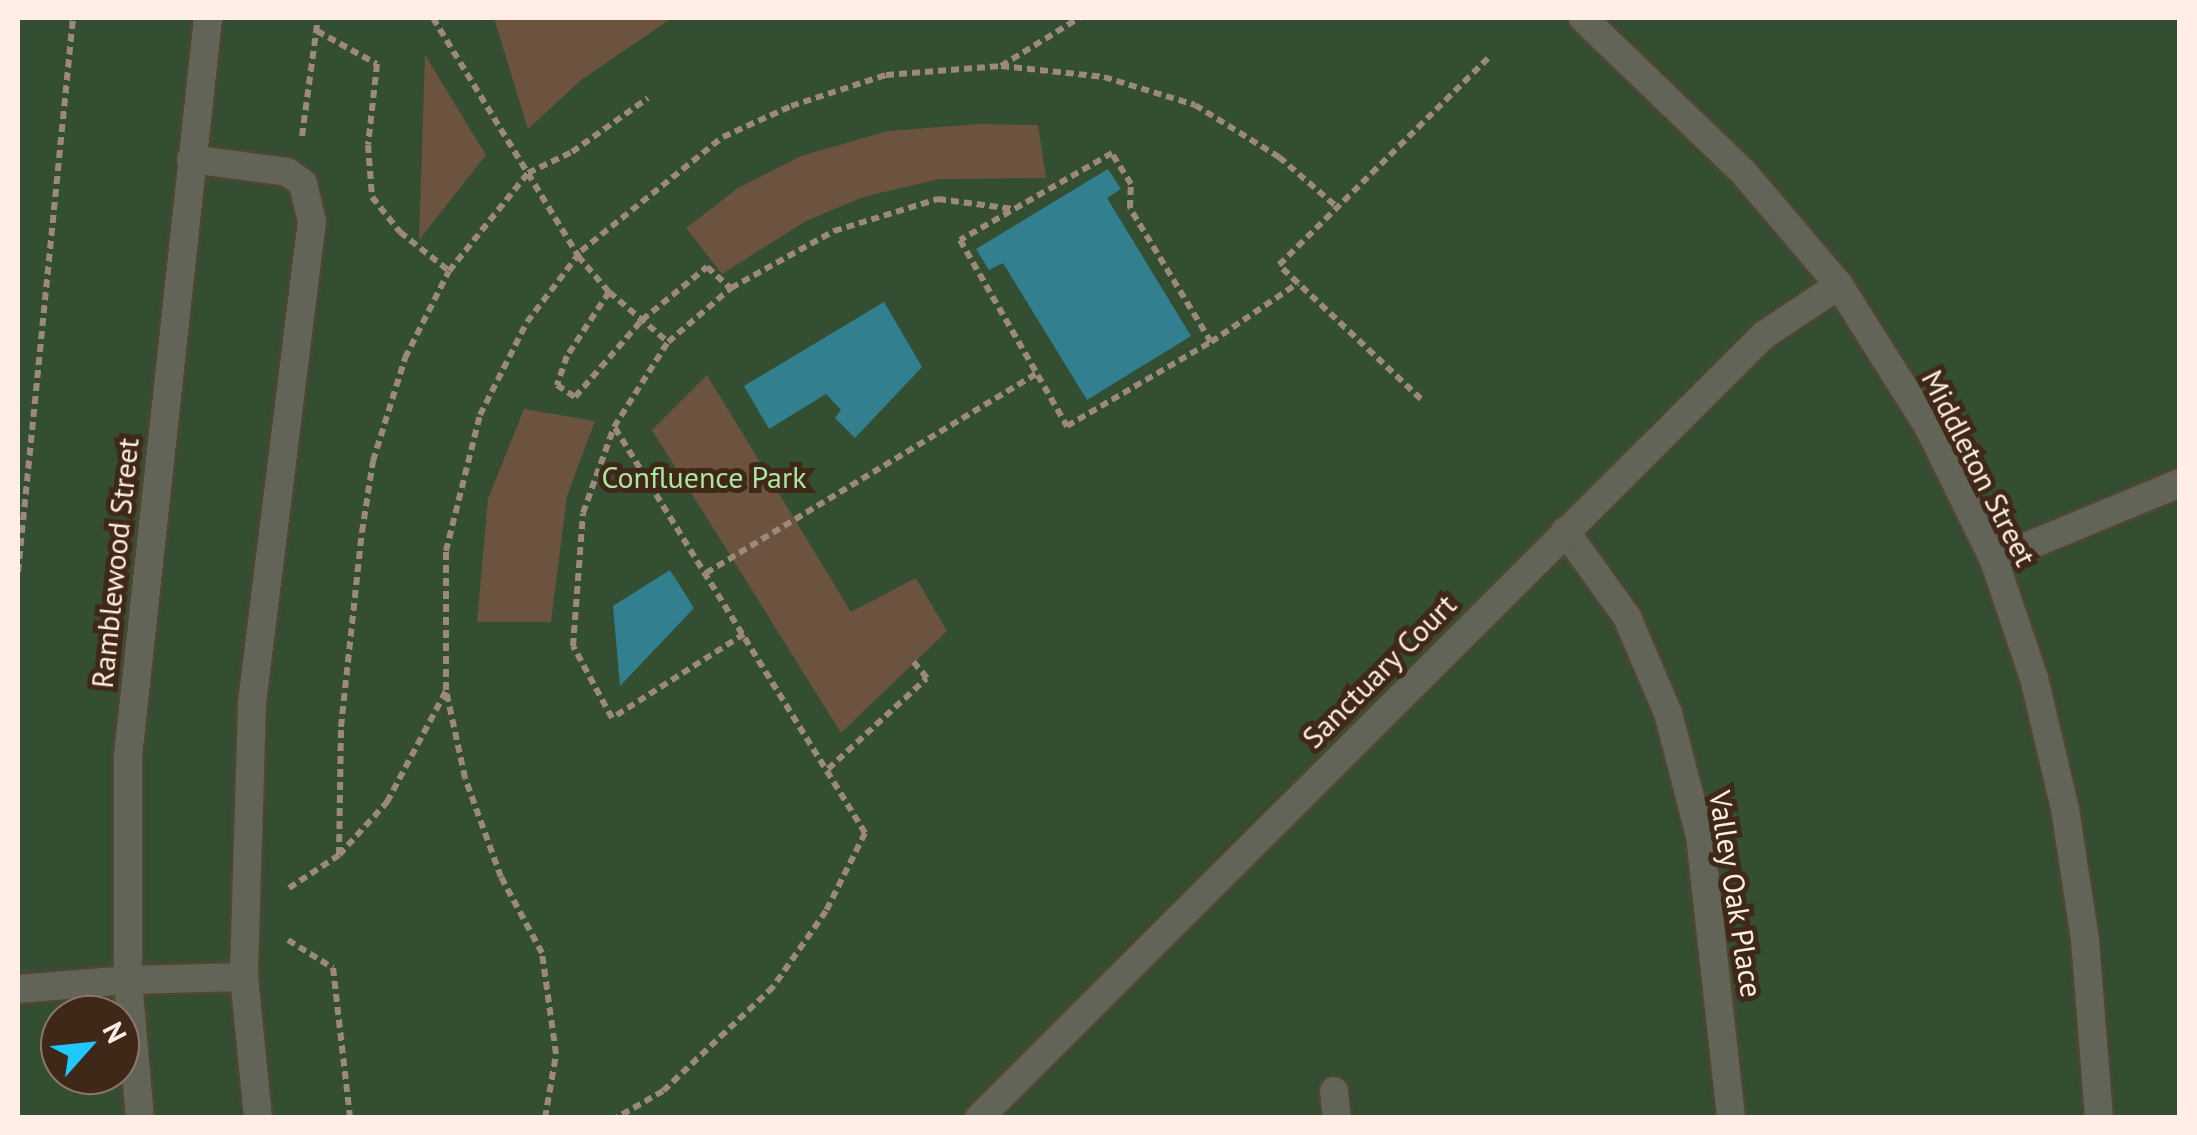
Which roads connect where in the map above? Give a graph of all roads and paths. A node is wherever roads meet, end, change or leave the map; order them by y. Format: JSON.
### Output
{"nodes":[{"id":1,"x":73,"y":18,"type":"edge"},
{"id":2,"x":208,"y":18,"type":"edge"},
{"id":3,"x":318,"y":18,"type":"edge"},
{"id":4,"x":433,"y":18,"type":"edge"},
{"id":5,"x":1079,"y":18,"type":"edge"},
{"id":6,"x":1583,"y":18,"type":"edge"},
{"id":7,"x":316,"y":31,"type":"junction"},
{"id":8,"x":1491,"y":54,"type":"dead end"},
{"id":9,"x":1001,"y":66,"type":"junction"},
{"id":10,"x":648,"y":98,"type":"dead end"},
{"id":11,"x":191,"y":159,"type":"junction"},
{"id":12,"x":528,"y":174,"type":"junction"},
{"id":13,"x":296,"y":177,"type":"junction"},
{"id":14,"x":1337,"y":208,"type":"junction"},
{"id":15,"x":1013,"y":210,"type":"junction"},
{"id":16,"x":578,"y":256,"type":"junction"},
{"id":17,"x":449,"y":271,"type":"junction"},
{"id":18,"x":1298,"y":283,"type":"junction"},
{"id":19,"x":1839,"y":285,"type":"junction"},
{"id":20,"x":731,"y":288,"type":"junction"},
{"id":21,"x":608,"y":292,"type":"junction"},
{"id":22,"x":642,"y":320,"type":"junction"},
{"id":23,"x":668,"y":342,"type":"junction"},
{"id":24,"x":1211,"y":342,"type":"junction"},
{"id":25,"x":1037,"y":373,"type":"junction"},
{"id":26,"x":1420,"y":399,"type":"dead end"},
{"id":27,"x":614,"y":427,"type":"junction"},
{"id":28,"x":2180,"y":483,"type":"edge"},
{"id":29,"x":1565,"y":531,"type":"junction"},
{"id":30,"x":1994,"y":560,"type":"junction"},
{"id":31,"x":18,"y":572,"type":"edge"},
{"id":32,"x":706,"y":572,"type":"junction"},
{"id":33,"x":744,"y":634,"type":"junction"},
{"id":34,"x":912,"y":660,"type":"dead end"},
{"id":35,"x":446,"y":690,"type":"junction"},
{"id":36,"x":828,"y":769,"type":"junction"},
{"id":37,"x":339,"y":855,"type":"junction"},
{"id":38,"x":288,"y":906,"type":"dead end"},
{"id":39,"x":288,"y":926,"type":"dead end"},
{"id":40,"x":244,"y":977,"type":"junction"},
{"id":41,"x":128,"y":980,"type":"junction"},
{"id":42,"x":18,"y":989,"type":"edge"},
{"id":43,"x":140,"y":1118,"type":"edge"},
{"id":44,"x":258,"y":1118,"type":"edge"},
{"id":45,"x":350,"y":1118,"type":"edge"},
{"id":46,"x":545,"y":1118,"type":"edge"},
{"id":47,"x":616,"y":1118,"type":"edge"},
{"id":48,"x":979,"y":1118,"type":"edge"},
{"id":49,"x":1731,"y":1118,"type":"edge"},
{"id":50,"x":2099,"y":1118,"type":"edge"}],
"edges":[{"from":1,"to":31,"type":"path"},
{"from":2,"to":11,"type":"street","name":"Ramblewood Street"},
{"from":3,"to":7,"type":"path"},
{"from":4,"to":12,"type":"path"},
{"from":5,"to":9,"type":"path"},
{"from":6,"to":19,"type":"street","name":"Middleton Street"},
{"from":7,"to":13,"type":"path"},
{"from":7,"to":17,"type":"path"},
{"from":8,"to":14,"type":"path"},
{"from":9,"to":14,"type":"path"},
{"from":9,"to":16,"type":"path"},
{"from":10,"to":12,"type":"path"},
{"from":11,"to":13,"type":"street"},
{"from":11,"to":41,"type":"street","name":"Ramblewood Street"},
{"from":12,"to":16,"type":"path"},
{"from":12,"to":17,"type":"path"},
{"from":13,"to":40,"type":"street"},
{"from":14,"to":18,"type":"path"},
{"from":15,"to":20,"type":"path"},
{"from":15,"to":24,"type":"path"},
{"from":15,"to":25,"type":"path"},
{"from":16,"to":21,"type":"path"},
{"from":16,"to":35,"type":"path"},
{"from":17,"to":37,"type":"path"},
{"from":18,"to":24,"type":"path"},
{"from":18,"to":26,"type":"path"},
{"from":19,"to":29,"type":"street","name":"Sanctuary Court"},
{"from":19,"to":30,"type":"street","name":"Middleton Street"},
{"from":20,"to":22,"type":"path"},
{"from":20,"to":23,"type":"path"},
{"from":21,"to":22,"type":"path"},
{"from":21,"to":22,"type":"path"},
{"from":22,"to":23,"type":"path"},
{"from":23,"to":27,"type":"path"},
{"from":24,"to":25,"type":"path"},
{"from":25,"to":32,"type":"path"},
{"from":27,"to":32,"type":"path"},
{"from":27,"to":33,"type":"path"},
{"from":28,"to":30,"type":"street"},
{"from":29,"to":48,"type":"street","name":"Sanctuary Court"},
{"from":29,"to":49,"type":"street","name":"Valley Oak Place"},
{"from":30,"to":50,"type":"street","name":"Middleton Street"},
{"from":32,"to":33,"type":"path"},
{"from":33,"to":36,"type":"path"},
{"from":34,"to":36,"type":"path"},
{"from":35,"to":37,"type":"path"},
{"from":35,"to":46,"type":"path"},
{"from":36,"to":47,"type":"path"},
{"from":37,"to":38,"type":"path"},
{"from":39,"to":45,"type":"path"},
{"from":40,"to":41,"type":"street"},
{"from":40,"to":44,"type":"street"},
{"from":41,"to":42,"type":"street"},
{"from":41,"to":43,"type":"street","name":"Ramblewood Street"}]}
